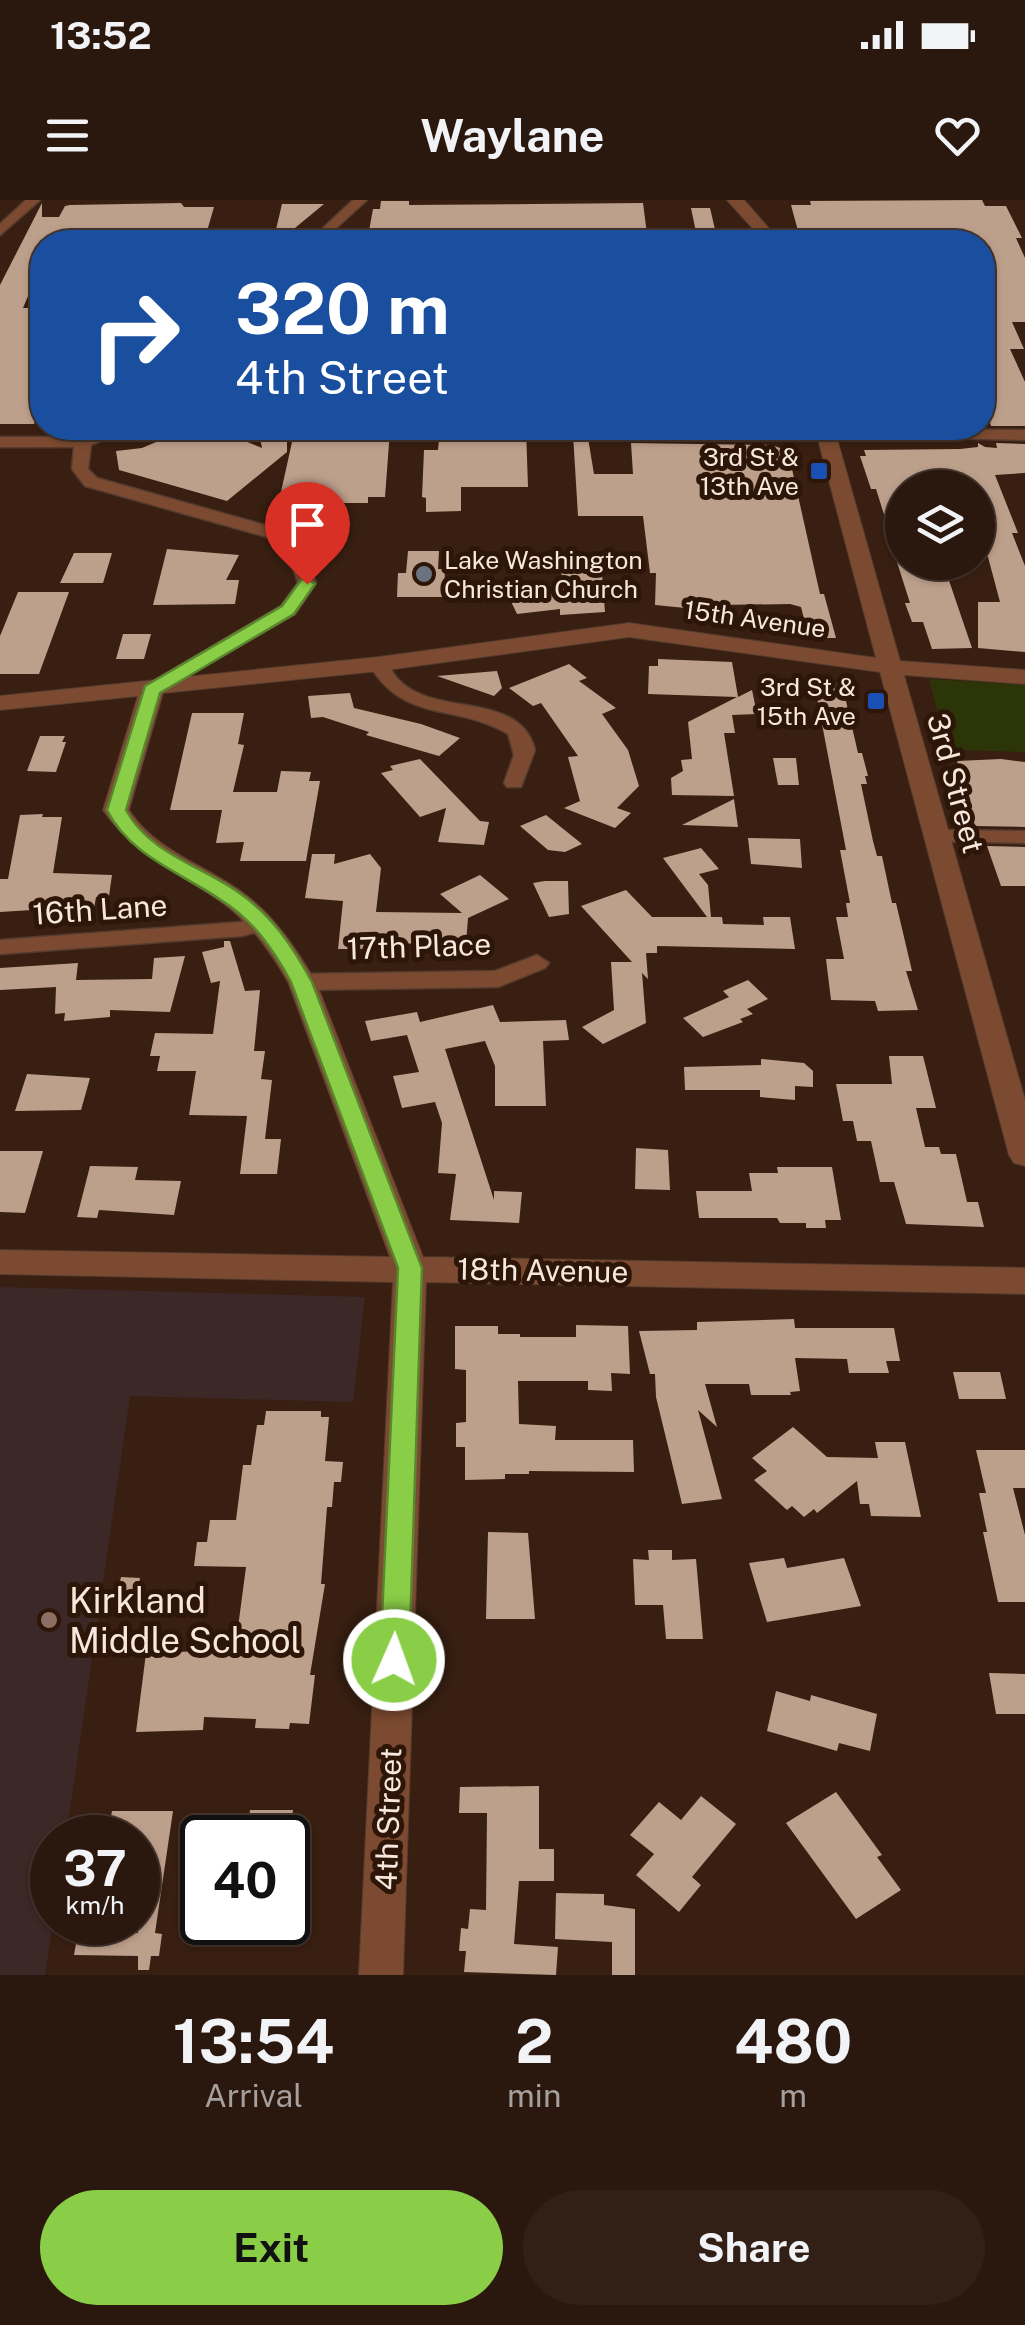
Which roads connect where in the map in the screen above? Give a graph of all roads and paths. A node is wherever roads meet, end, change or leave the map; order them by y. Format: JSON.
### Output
{"nodes":[{"id":1,"x":34,"y":200,"type":"edge"},
{"id":2,"x":361,"y":200,"type":"edge"},
{"id":3,"x":735,"y":200,"type":"edge"},
{"id":4,"x":327,"y":230,"type":"edge"},
{"id":5,"x":761,"y":230,"type":"edge"},
{"id":6,"x":0,"y":231,"type":"edge"},
{"id":7,"x":995,"y":435,"type":"edge"},
{"id":8,"x":1025,"y":436,"type":"edge"},
{"id":9,"x":90,"y":440,"type":"edge"},
{"id":10,"x":828,"y":440,"type":"edge"},
{"id":11,"x":0,"y":442,"type":"edge"},
{"id":12,"x":84,"y":442,"type":"junction"},
{"id":13,"x":379,"y":664,"type":"junction"},
{"id":14,"x":890,"y":666,"type":"junction"},
{"id":15,"x":1025,"y":677,"type":"edge"},
{"id":16,"x":152,"y":690,"type":"junction"},
{"id":17,"x":0,"y":703,"type":"edge"},
{"id":18,"x":514,"y":783,"type":"dead end"},
{"id":19,"x":938,"y":836,"type":"junction"},
{"id":20,"x":1025,"y":837,"type":"edge"},
{"id":21,"x":262,"y":923,"type":"junction"},
{"id":22,"x":0,"y":947,"type":"edge"},
{"id":23,"x":538,"y":963,"type":"dead end"},
{"id":24,"x":302,"y":982,"type":"junction"},
{"id":25,"x":1025,"y":1155,"type":"edge"},
{"id":26,"x":0,"y":1262,"type":"edge"},
{"id":27,"x":410,"y":1268,"type":"junction"},
{"id":28,"x":1025,"y":1280,"type":"edge"},
{"id":29,"x":381,"y":1975,"type":"edge"}],
"edges":[{"from":1,"to":6,"type":"street"},
{"from":2,"to":4,"type":"street"},
{"from":3,"to":5,"type":"street"},
{"from":7,"to":8,"type":"street"},
{"from":9,"to":12,"type":"street"},
{"from":10,"to":14,"type":"street","name":"3rd Street"},
{"from":11,"to":12,"type":"street"},
{"from":12,"to":16,"type":"street"},
{"from":13,"to":14,"type":"street","name":"15th Avenue"},
{"from":13,"to":16,"type":"street","name":"15th Avenue"},
{"from":13,"to":18,"type":"street"},
{"from":14,"to":15,"type":"street","name":"15th Avenue"},
{"from":14,"to":19,"type":"street","name":"3rd Street"},
{"from":16,"to":17,"type":"street","name":"15th Avenue"},
{"from":16,"to":21,"type":"street","name":"4th Street"},
{"from":19,"to":20,"type":"street"},
{"from":19,"to":25,"type":"street","name":"3rd Street"},
{"from":21,"to":22,"type":"street","name":"16th Lane"},
{"from":21,"to":24,"type":"street","name":"4th Street"},
{"from":23,"to":24,"type":"street","name":"17th Place"},
{"from":24,"to":27,"type":"street","name":"4th Street"},
{"from":26,"to":27,"type":"street","name":"18th Avenue"},
{"from":27,"to":28,"type":"street","name":"18th Avenue"},
{"from":27,"to":29,"type":"street","name":"4th Street"}]}
